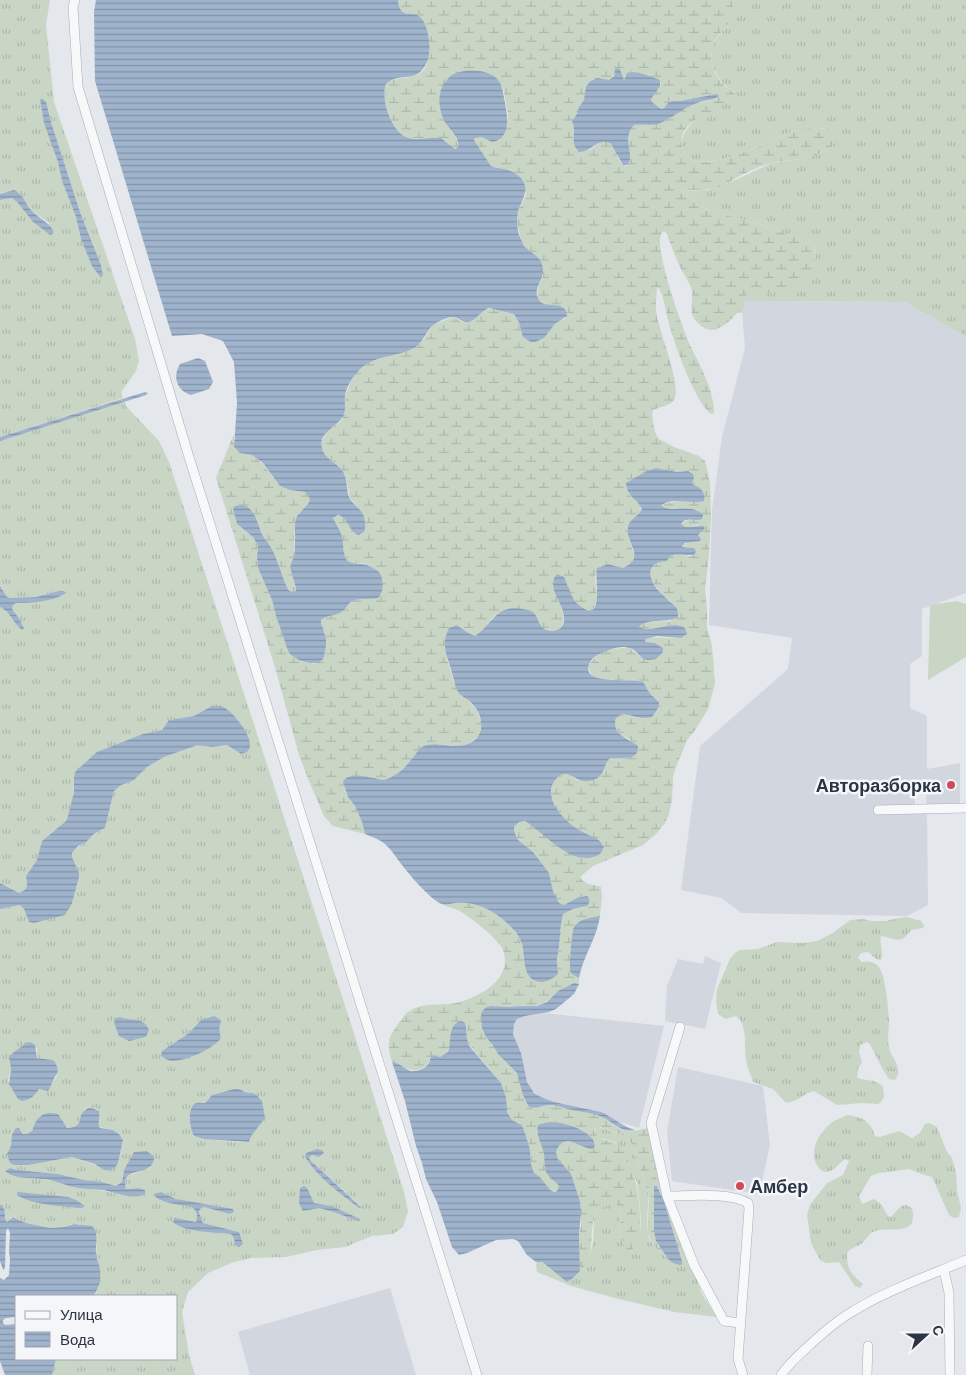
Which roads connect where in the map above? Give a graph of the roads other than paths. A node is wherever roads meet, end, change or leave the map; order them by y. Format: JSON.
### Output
{"nodes":[{"id":1,"x":75,"y":0,"type":"edge"},
{"id":2,"x":966,"y":808,"type":"edge"},
{"id":3,"x":878,"y":810,"type":"dead end"},
{"id":4,"x":680,"y":1027,"type":"dead end"},
{"id":5,"x":667,"y":1196,"type":"junction"},
{"id":6,"x":966,"y":1260,"type":"edge"},
{"id":7,"x":944,"y":1270,"type":"junction"},
{"id":8,"x":740,"y":1323,"type":"junction"},
{"id":9,"x":868,"y":1346,"type":"dead end"},
{"id":10,"x":477,"y":1375,"type":"edge"},
{"id":11,"x":743,"y":1375,"type":"edge"},
{"id":12,"x":782,"y":1375,"type":"edge"},
{"id":13,"x":868,"y":1375,"type":"edge"},
{"id":14,"x":950,"y":1375,"type":"edge"}],
"edges":[{"from":1,"to":10,"type":"street"},
{"from":2,"to":3,"type":"street"},
{"from":4,"to":5,"type":"street"},
{"from":5,"to":8,"type":"street"},
{"from":5,"to":8,"type":"street"},
{"from":6,"to":7,"type":"street"},
{"from":7,"to":12,"type":"street"},
{"from":7,"to":14,"type":"street"},
{"from":8,"to":11,"type":"street"},
{"from":9,"to":13,"type":"street"}]}
